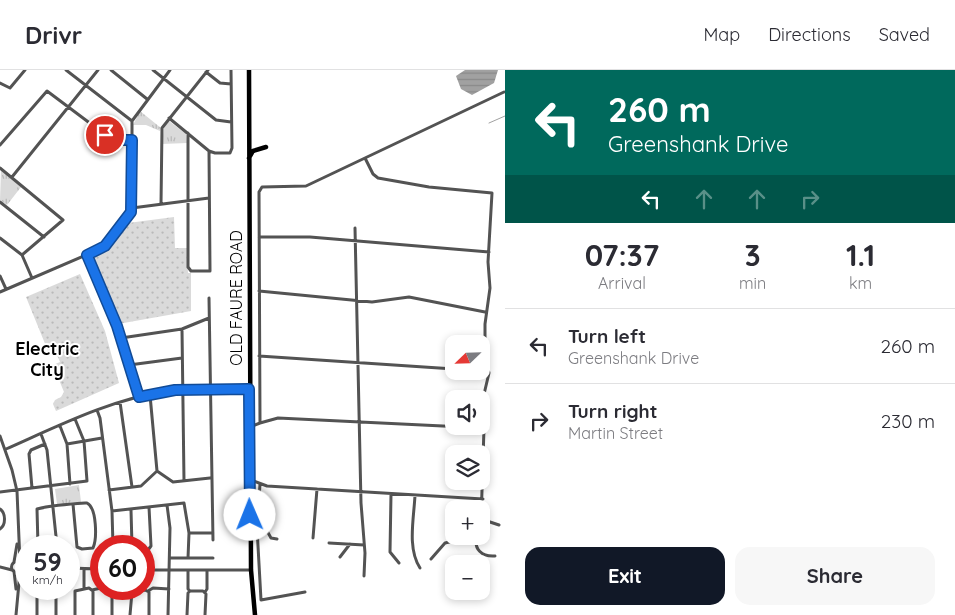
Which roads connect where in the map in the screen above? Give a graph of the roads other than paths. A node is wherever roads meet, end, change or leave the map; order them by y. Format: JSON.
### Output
{"nodes":[{"id":1,"x":25,"y":70,"type":"edge"},
{"id":2,"x":66,"y":70,"type":"edge"},
{"id":3,"x":98,"y":70,"type":"edge"},
{"id":4,"x":111,"y":70,"type":"edge"},
{"id":5,"x":153,"y":70,"type":"edge"},
{"id":6,"x":170,"y":70,"type":"edge"},
{"id":7,"x":231,"y":70,"type":"edge"},
{"id":8,"x":248,"y":70,"type":"edge"},
{"id":9,"x":207,"y":71,"type":"edge"},
{"id":10,"x":164,"y":78,"type":"junction"},
{"id":11,"x":0,"y":83,"type":"edge"},
{"id":12,"x":231,"y":84,"type":"junction"},
{"id":13,"x":86,"y":85,"type":"junction"},
{"id":14,"x":504,"y":92,"type":"edge"},
{"id":15,"x":186,"y":97,"type":"junction"},
{"id":16,"x":148,"y":99,"type":"junction"},
{"id":17,"x":69,"y":106,"type":"junction"},
{"id":18,"x":169,"y":118,"type":"junction"},
{"id":19,"x":132,"y":121,"type":"junction"},
{"id":20,"x":231,"y":122,"type":"junction"},
{"id":21,"x":188,"y":133,"type":"junction"},
{"id":22,"x":132,"y":140,"type":"junction"},
{"id":23,"x":0,"y":145,"type":"edge"},
{"id":24,"x":266,"y":147,"type":"dead end"},
{"id":25,"x":209,"y":151,"type":"junction"},
{"id":26,"x":364,"y":158,"type":"junction"},
{"id":27,"x":248,"y":162,"type":"junction"},
{"id":28,"x":0,"y":168,"type":"edge"},
{"id":29,"x":12,"y":177,"type":"junction"},
{"id":30,"x":248,"y":186,"type":"junction"},
{"id":31,"x":261,"y":188,"type":"junction"},
{"id":32,"x":209,"y":198,"type":"junction"},
{"id":33,"x":188,"y":201,"type":"junction"},
{"id":34,"x":0,"y":202,"type":"edge"},
{"id":35,"x":161,"y":204,"type":"junction"},
{"id":36,"x":132,"y":208,"type":"junction"},
{"id":37,"x":355,"y":228,"type":"dead end"},
{"id":38,"x":44,"y":237,"type":"junction"},
{"id":39,"x":259,"y":237,"type":"junction"},
{"id":40,"x":0,"y":238,"type":"edge"},
{"id":41,"x":355,"y":240,"type":"junction"},
{"id":42,"x":489,"y":252,"type":"junction"},
{"id":43,"x":22,"y":255,"type":"junction"},
{"id":44,"x":87,"y":255,"type":"junction"},
{"id":45,"x":0,"y":276,"type":"edge"},
{"id":46,"x":32,"y":278,"type":"junction"},
{"id":47,"x":6,"y":289,"type":"junction"},
{"id":48,"x":259,"y":291,"type":"junction"},
{"id":49,"x":0,"y":292,"type":"edge"},
{"id":50,"x":209,"y":298,"type":"dead end"},
{"id":51,"x":356,"y":301,"type":"junction"},
{"id":52,"x":486,"y":312,"type":"junction"},
{"id":53,"x":210,"y":318,"type":"junction"},
{"id":54,"x":182,"y":329,"type":"junction"},
{"id":55,"x":486,"y":335,"type":"edge"},
{"id":56,"x":121,"y":338,"type":"junction"},
{"id":57,"x":259,"y":356,"type":"junction"},
{"id":58,"x":182,"y":358,"type":"junction"},
{"id":59,"x":358,"y":361,"type":"junction"},
{"id":60,"x":129,"y":365,"type":"junction"},
{"id":61,"x":445,"y":368,"type":"edge"},
{"id":62,"x":210,"y":389,"type":"junction"},
{"id":63,"x":249,"y":389,"type":"junction"},
{"id":64,"x":182,"y":390,"type":"junction"},
{"id":65,"x":150,"y":394,"type":"junction"},
{"id":66,"x":139,"y":397,"type":"junction"},
{"id":67,"x":120,"y":402,"type":"junction"},
{"id":68,"x":97,"y":410,"type":"junction"},
{"id":69,"x":75,"y":420,"type":"junction"},
{"id":70,"x":359,"y":422,"type":"junction"},
{"id":71,"x":260,"y":423,"type":"junction"},
{"id":72,"x":60,"y":426,"type":"junction"},
{"id":73,"x":445,"y":426,"type":"edge"},
{"id":74,"x":250,"y":427,"type":"junction"},
{"id":75,"x":41,"y":434,"type":"junction"},
{"id":76,"x":484,"y":435,"type":"edge"},
{"id":77,"x":0,"y":436,"type":"edge"},
{"id":78,"x":102,"y":438,"type":"junction"},
{"id":79,"x":84,"y":441,"type":"junction"},
{"id":80,"x":45,"y":444,"type":"junction"},
{"id":81,"x":68,"y":444,"type":"junction"},
{"id":82,"x":6,"y":449,"type":"junction"},
{"id":83,"x":157,"y":471,"type":"junction"},
{"id":84,"x":210,"y":478,"type":"junction"},
{"id":85,"x":250,"y":480,"type":"junction"},
{"id":86,"x":184,"y":481,"type":"junction"},
{"id":87,"x":70,"y":484,"type":"junction"},
{"id":88,"x":260,"y":484,"type":"junction"},
{"id":89,"x":52,"y":486,"type":"junction"},
{"id":90,"x":132,"y":487,"type":"junction"},
{"id":91,"x":32,"y":488,"type":"junction"},
{"id":92,"x":317,"y":489,"type":"junction"},
{"id":93,"x":109,"y":490,"type":"junction"},
{"id":94,"x":16,"y":491,"type":"junction"},
{"id":95,"x":0,"y":492,"type":"edge"},
{"id":96,"x":360,"y":492,"type":"junction"},
{"id":97,"x":392,"y":494,"type":"junction"},
{"id":98,"x":415,"y":495,"type":"junction"},
{"id":99,"x":483,"y":499,"type":"joint"},
{"id":100,"x":73,"y":504,"type":"junction"},
{"id":101,"x":167,"y":505,"type":"junction"},
{"id":102,"x":54,"y":506,"type":"junction"},
{"id":103,"x":149,"y":508,"type":"junction"},
{"id":104,"x":0,"y":509,"type":"edge"},
{"id":105,"x":130,"y":510,"type":"junction"},
{"id":106,"x":112,"y":511,"type":"junction"},
{"id":107,"x":490,"y":522,"type":"edge"},
{"id":108,"x":499,"y":525,"type":"dead end"},
{"id":109,"x":257,"y":528,"type":"junction"},
{"id":110,"x":0,"y":529,"type":"edge"},
{"id":111,"x":189,"y":533,"type":"junction"},
{"id":112,"x":213,"y":533,"type":"junction"},
{"id":113,"x":18,"y":535,"type":"edge"},
{"id":114,"x":38,"y":535,"type":"edge"},
{"id":115,"x":56,"y":535,"type":"edge"},
{"id":116,"x":113,"y":535,"type":"edge"},
{"id":117,"x":131,"y":535,"type":"edge"},
{"id":118,"x":150,"y":535,"type":"edge"},
{"id":119,"x":313,"y":538,"type":"dead end"},
{"id":120,"x":277,"y":539,"type":"dead end"},
{"id":121,"x":213,"y":540,"type":"dead end"},
{"id":122,"x":445,"y":543,"type":"edge"},
{"id":123,"x":329,"y":544,"type":"dead end"},
{"id":124,"x":350,"y":544,"type":"junction"},
{"id":125,"x":364,"y":544,"type":"junction"},
{"id":126,"x":476,"y":545,"type":"edge"},
{"id":127,"x":15,"y":555,"type":"edge"},
{"id":128,"x":495,"y":556,"type":"dead end"},
{"id":129,"x":340,"y":557,"type":"dead end"},
{"id":130,"x":170,"y":558,"type":"junction"},
{"id":131,"x":188,"y":558,"type":"junction"},
{"id":132,"x":213,"y":558,"type":"dead end"},
{"id":133,"x":431,"y":559,"type":"dead end"},
{"id":134,"x":399,"y":563,"type":"dead end"},
{"id":135,"x":13,"y":564,"type":"junction"},
{"id":136,"x":0,"y":567,"type":"edge"},
{"id":137,"x":420,"y":568,"type":"dead end"},
{"id":138,"x":80,"y":569,"type":"edge"},
{"id":139,"x":84,"y":569,"type":"junction"},
{"id":140,"x":90,"y":569,"type":"edge"},
{"id":141,"x":155,"y":570,"type":"edge"},
{"id":142,"x":169,"y":570,"type":"junction"},
{"id":143,"x":251,"y":570,"type":"junction"},
{"id":144,"x":13,"y":571,"type":"junction"},
{"id":145,"x":188,"y":571,"type":"junction"},
{"id":146,"x":207,"y":571,"type":"junction"},
{"id":147,"x":364,"y":576,"type":"dead end"},
{"id":148,"x":15,"y":582,"type":"edge"},
{"id":149,"x":84,"y":588,"type":"junction"},
{"id":150,"x":155,"y":589,"type":"edge"},
{"id":151,"x":169,"y":589,"type":"junction"},
{"id":152,"x":90,"y":590,"type":"edge"},
{"id":153,"x":190,"y":591,"type":"junction"},
{"id":154,"x":204,"y":592,"type":"junction"},
{"id":155,"x":305,"y":592,"type":"dead end"},
{"id":156,"x":17,"y":600,"type":"edge"},
{"id":157,"x":37,"y":600,"type":"edge"},
{"id":158,"x":56,"y":600,"type":"edge"},
{"id":159,"x":92,"y":600,"type":"edge"},
{"id":160,"x":112,"y":600,"type":"edge"},
{"id":161,"x":131,"y":600,"type":"edge"},
{"id":162,"x":148,"y":600,"type":"edge"},
{"id":163,"x":16,"y":615,"type":"edge"},
{"id":164,"x":37,"y":615,"type":"edge"},
{"id":165,"x":56,"y":615,"type":"edge"},
{"id":166,"x":75,"y":615,"type":"edge"},
{"id":167,"x":93,"y":615,"type":"edge"},
{"id":168,"x":112,"y":615,"type":"edge"},
{"id":169,"x":130,"y":615,"type":"edge"},
{"id":170,"x":149,"y":615,"type":"edge"},
{"id":171,"x":168,"y":615,"type":"edge"},
{"id":172,"x":187,"y":615,"type":"edge"},
{"id":173,"x":206,"y":615,"type":"edge"},
{"id":174,"x":255,"y":615,"type":"edge"}],
"edges":[{"from":1,"to":11,"type":"street"},
{"from":2,"to":13,"type":"street"},
{"from":3,"to":13,"type":"street"},
{"from":4,"to":16,"type":"street"},
{"from":5,"to":10,"type":"street"},
{"from":6,"to":10,"type":"street"},
{"from":7,"to":12,"type":"street"},
{"from":8,"to":27,"type":"main road","name":"OLD FAURE ROAD"},
{"from":9,"to":12,"type":"street"},
{"from":9,"to":15,"type":"street"},
{"from":10,"to":15,"type":"street"},
{"from":10,"to":16,"type":"street"},
{"from":12,"to":20,"type":"street"},
{"from":13,"to":17,"type":"street"},
{"from":13,"to":19,"type":"street"},
{"from":14,"to":26,"type":"street"},
{"from":15,"to":18,"type":"street"},
{"from":15,"to":20,"type":"street"},
{"from":16,"to":19,"type":"street"},
{"from":17,"to":22,"type":"street"},
{"from":17,"to":23,"type":"street"},
{"from":17,"to":29,"type":"street"},
{"from":18,"to":21,"type":"street"},
{"from":18,"to":35,"type":"street"},
{"from":19,"to":22,"type":"street"},
{"from":20,"to":25,"type":"street"},
{"from":21,"to":25,"type":"street"},
{"from":21,"to":33,"type":"street"},
{"from":22,"to":36,"type":"street"},
{"from":24,"to":27,"type":"main road"},
{"from":25,"to":32,"type":"street"},
{"from":26,"to":31,"type":"street"},
{"from":26,"to":42,"type":"street"},
{"from":27,"to":30,"type":"main road","name":"OLD FAURE ROAD"},
{"from":28,"to":29,"type":"street"},
{"from":29,"to":38,"type":"street"},
{"from":30,"to":31,"type":"street"},
{"from":30,"to":63,"type":"main road","name":"OLD FAURE ROAD"},
{"from":31,"to":39,"type":"street"},
{"from":32,"to":33,"type":"street"},
{"from":32,"to":33,"type":"street"},
{"from":33,"to":35,"type":"street"},
{"from":34,"to":38,"type":"street"},
{"from":35,"to":36,"type":"street"},
{"from":36,"to":44,"type":"street"},
{"from":37,"to":41,"type":"street"},
{"from":38,"to":43,"type":"street"},
{"from":39,"to":41,"type":"street"},
{"from":39,"to":48,"type":"street"},
{"from":40,"to":43,"type":"street"},
{"from":41,"to":42,"type":"street"},
{"from":41,"to":51,"type":"street"},
{"from":42,"to":52,"type":"street"},
{"from":43,"to":46,"type":"street"},
{"from":44,"to":46,"type":"street"},
{"from":44,"to":56,"type":"street"},
{"from":45,"to":47,"type":"street"},
{"from":46,"to":47,"type":"street"},
{"from":47,"to":49,"type":"street"},
{"from":48,"to":51,"type":"street"},
{"from":48,"to":57,"type":"street"},
{"from":50,"to":53,"type":"street"},
{"from":51,"to":52,"type":"street"},
{"from":51,"to":59,"type":"street"},
{"from":52,"to":55,"type":"street"},
{"from":53,"to":54,"type":"street"},
{"from":53,"to":62,"type":"street"},
{"from":54,"to":56,"type":"street"},
{"from":54,"to":58,"type":"street"},
{"from":56,"to":60,"type":"street"},
{"from":57,"to":59,"type":"street"},
{"from":57,"to":71,"type":"street"},
{"from":58,"to":60,"type":"street"},
{"from":58,"to":64,"type":"street"},
{"from":59,"to":61,"type":"street"},
{"from":59,"to":70,"type":"street"},
{"from":60,"to":66,"type":"street"},
{"from":62,"to":63,"type":"street"},
{"from":62,"to":64,"type":"street"},
{"from":62,"to":84,"type":"street"},
{"from":63,"to":74,"type":"main road","name":"OLD FAURE ROAD"},
{"from":64,"to":65,"type":"street"},
{"from":64,"to":86,"type":"street"},
{"from":65,"to":66,"type":"street"},
{"from":65,"to":83,"type":"street"},
{"from":66,"to":67,"type":"street"},
{"from":67,"to":68,"type":"street"},
{"from":67,"to":90,"type":"street"},
{"from":68,"to":69,"type":"street"},
{"from":68,"to":78,"type":"street"},
{"from":69,"to":72,"type":"street"},
{"from":69,"to":79,"type":"street"},
{"from":70,"to":71,"type":"street"},
{"from":70,"to":73,"type":"street"},
{"from":70,"to":96,"type":"street"},
{"from":71,"to":74,"type":"street"},
{"from":72,"to":75,"type":"street"},
{"from":72,"to":81,"type":"street"},
{"from":74,"to":85,"type":"main road","name":"OLD FAURE ROAD"},
{"from":75,"to":80,"type":"street"},
{"from":75,"to":82,"type":"street"},
{"from":76,"to":99,"type":"street"},
{"from":77,"to":82,"type":"street"},
{"from":78,"to":79,"type":"street"},
{"from":78,"to":93,"type":"street"},
{"from":79,"to":81,"type":"street"},
{"from":79,"to":87,"type":"street"},
{"from":80,"to":89,"type":"street"},
{"from":80,"to":91,"type":"street"},
{"from":81,"to":87,"type":"street"},
{"from":82,"to":94,"type":"street"},
{"from":83,"to":86,"type":"street"},
{"from":83,"to":90,"type":"street"},
{"from":84,"to":86,"type":"street"},
{"from":84,"to":112,"type":"street"},
{"from":85,"to":88,"type":"street"},
{"from":85,"to":143,"type":"main road","name":"OLD FAURE ROAD"},
{"from":87,"to":89,"type":"street"},
{"from":88,"to":92,"type":"street"},
{"from":88,"to":109,"type":"street"},
{"from":89,"to":91,"type":"street"},
{"from":89,"to":102,"type":"street"},
{"from":90,"to":93,"type":"street"},
{"from":91,"to":94,"type":"street"},
{"from":92,"to":96,"type":"street"},
{"from":92,"to":119,"type":"street"},
{"from":93,"to":106,"type":"street"},
{"from":94,"to":95,"type":"street"},
{"from":94,"to":113,"type":"street"},
{"from":96,"to":97,"type":"street"},
{"from":96,"to":125,"type":"street"},
{"from":97,"to":98,"type":"street"},
{"from":97,"to":134,"type":"street"},
{"from":98,"to":99,"type":"street"},
{"from":98,"to":137,"type":"street"},
{"from":100,"to":100,"type":"street"},
{"from":100,"to":102,"type":"street"},
{"from":101,"to":103,"type":"street"},
{"from":101,"to":111,"type":"street"},
{"from":101,"to":130,"type":"street"},
{"from":102,"to":114,"type":"street"},
{"from":102,"to":115,"type":"street"},
{"from":103,"to":105,"type":"street"},
{"from":103,"to":118,"type":"street"},
{"from":104,"to":110,"type":"street"},
{"from":105,"to":106,"type":"street"},
{"from":105,"to":117,"type":"street"},
{"from":106,"to":116,"type":"street"},
{"from":107,"to":108,"type":"street"},
{"from":109,"to":120,"type":"street"},
{"from":109,"to":155,"type":"street"},
{"from":111,"to":112,"type":"street"},
{"from":111,"to":131,"type":"street"},
{"from":112,"to":121,"type":"street"},
{"from":122,"to":133,"type":"street"},
{"from":123,"to":124,"type":"street"},
{"from":124,"to":125,"type":"street"},
{"from":124,"to":129,"type":"street"},
{"from":125,"to":147,"type":"street"},
{"from":126,"to":128,"type":"street"},
{"from":127,"to":135,"type":"street"},
{"from":130,"to":131,"type":"street"},
{"from":130,"to":142,"type":"street"},
{"from":131,"to":132,"type":"street"},
{"from":135,"to":136,"type":"street"},
{"from":135,"to":144,"type":"street"},
{"from":136,"to":144,"type":"street"},
{"from":138,"to":139,"type":"street"},
{"from":139,"to":140,"type":"street"},
{"from":139,"to":149,"type":"street"},
{"from":141,"to":142,"type":"street"},
{"from":142,"to":145,"type":"street"},
{"from":142,"to":151,"type":"street"},
{"from":143,"to":146,"type":"street"},
{"from":143,"to":174,"type":"main road","name":"OLD FAURE ROAD"},
{"from":144,"to":148,"type":"street"},
{"from":145,"to":146,"type":"street"},
{"from":145,"to":153,"type":"street"},
{"from":146,"to":154,"type":"street"},
{"from":149,"to":152,"type":"street"},
{"from":149,"to":166,"type":"street"},
{"from":150,"to":151,"type":"street"},
{"from":151,"to":171,"type":"street"},
{"from":153,"to":154,"type":"street"},
{"from":153,"to":172,"type":"street"},
{"from":154,"to":173,"type":"street"},
{"from":156,"to":163,"type":"street"},
{"from":157,"to":164,"type":"street"},
{"from":158,"to":165,"type":"street"},
{"from":159,"to":167,"type":"street"},
{"from":160,"to":168,"type":"street"},
{"from":161,"to":169,"type":"street"},
{"from":162,"to":170,"type":"street"}]}
